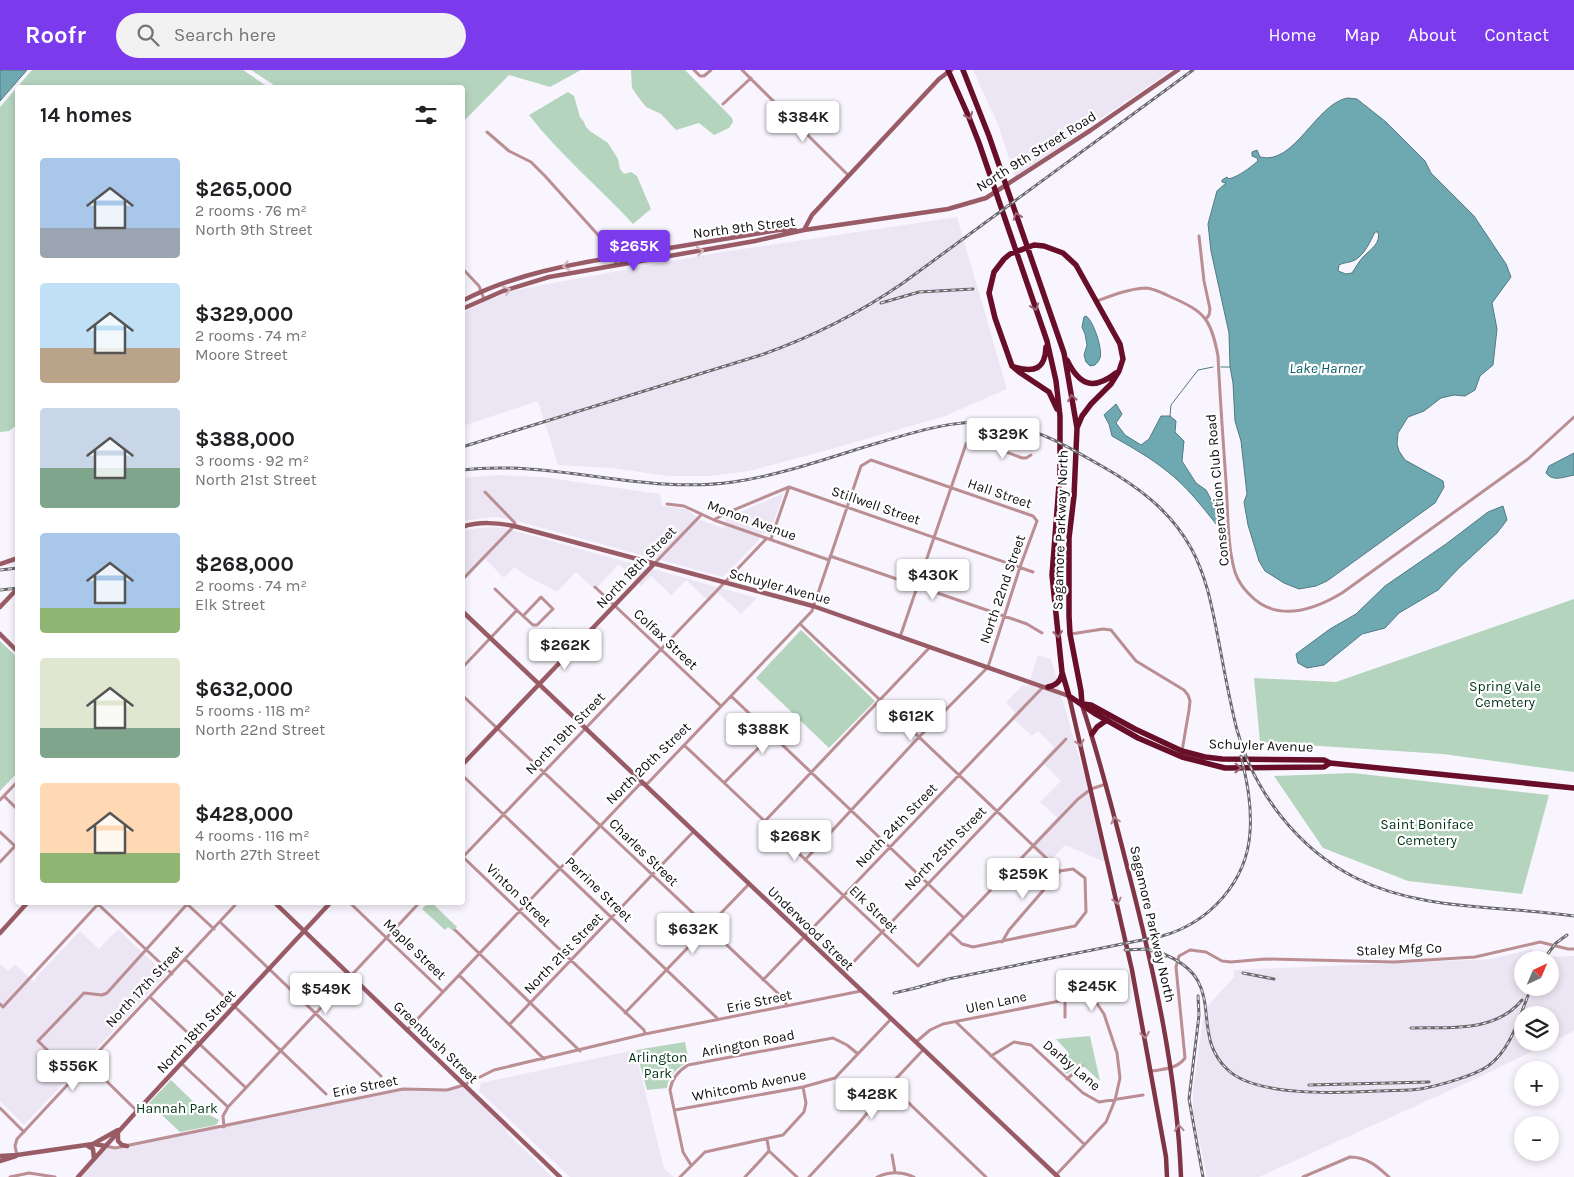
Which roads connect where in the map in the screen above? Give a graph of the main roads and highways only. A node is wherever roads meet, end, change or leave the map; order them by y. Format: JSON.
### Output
{"nodes":[{"id":1,"x":963,"y":70,"type":"edge"},
{"id":2,"x":1178,"y":70,"type":"edge"},
{"id":3,"x":949,"y":71,"type":"edge"},
{"id":4,"x":804,"y":230,"type":"junction"},
{"id":5,"x":465,"y":299,"type":"edge"},
{"id":6,"x":465,"y":308,"type":"edge"},
{"id":7,"x":1047,"y":341,"type":"junction"},
{"id":8,"x":1064,"y":353,"type":"junction"},
{"id":9,"x":1012,"y":366,"type":"junction"},
{"id":10,"x":1119,"y":371,"type":"junction"},
{"id":11,"x":1060,"y":416,"type":"junction"},
{"id":12,"x":1077,"y":428,"type":"junction"},
{"id":13,"x":465,"y":526,"type":"edge"},
{"id":14,"x":15,"y":559,"type":"edge"},
{"id":15,"x":0,"y":564,"type":"edge"},
{"id":16,"x":654,"y":564,"type":"junction"},
{"id":17,"x":15,"y":591,"type":"edge"},
{"id":18,"x":3,"y":602,"type":"edge"},
{"id":19,"x":0,"y":607,"type":"edge"},
{"id":20,"x":465,"y":614,"type":"edge"},
{"id":21,"x":0,"y":634,"type":"edge"},
{"id":22,"x":15,"y":649,"type":"edge"},
{"id":23,"x":1062,"y":672,"type":"junction"},
{"id":24,"x":539,"y":684,"type":"junction"},
{"id":25,"x":1046,"y":686,"type":"junction"},
{"id":26,"x":1069,"y":696,"type":"junction"},
{"id":27,"x":1082,"y":704,"type":"junction"},
{"id":28,"x":1107,"y":720,"type":"junction"},
{"id":29,"x":1092,"y":734,"type":"junction"},
{"id":30,"x":465,"y":761,"type":"edge"},
{"id":31,"x":1330,"y":763,"type":"junction"},
{"id":32,"x":1574,"y":788,"type":"edge"},
{"id":33,"x":25,"y":905,"type":"edge"},
{"id":34,"x":277,"y":905,"type":"edge"},
{"id":35,"x":328,"y":905,"type":"edge"},
{"id":36,"x":304,"y":931,"type":"junction"},
{"id":37,"x":0,"y":934,"type":"edge"},
{"id":38,"x":120,"y":1130,"type":"junction"},
{"id":39,"x":92,"y":1144,"type":"junction"},
{"id":40,"x":85,"y":1145,"type":"junction"},
{"id":41,"x":106,"y":1146,"type":"junction"},
{"id":42,"x":127,"y":1146,"type":"road end"},
{"id":43,"x":0,"y":1156,"type":"edge"},
{"id":44,"x":17,"y":1156,"type":"junction"},
{"id":45,"x":94,"y":1159,"type":"junction"},
{"id":46,"x":0,"y":1161,"type":"edge"},
{"id":47,"x":1056,"y":1176,"type":"edge"},
{"id":48,"x":78,"y":1177,"type":"edge"},
{"id":49,"x":560,"y":1177,"type":"edge"},
{"id":50,"x":1167,"y":1177,"type":"edge"},
{"id":51,"x":1181,"y":1177,"type":"edge"}],
"edges":[{"from":8,"to":1,"type":"highway","name":"Sagamore Parkway North","one_way":true},
{"from":2,"to":4,"type":"main road","name":"North 9th Street Road"},
{"from":3,"to":4,"type":"main road"},
{"from":3,"to":7,"type":"highway","name":"Sagamore Parkway North","one_way":true},
{"from":4,"to":5,"type":"main road","name":"North 9th Street","one_way":true},
{"from":6,"to":4,"type":"main road","name":"North 9th Street","one_way":true},
{"from":7,"to":9,"type":"highway"},
{"from":7,"to":11,"type":"highway","name":"Sagamore Parkway North"},
{"from":8,"to":10,"type":"highway"},
{"from":12,"to":8,"type":"highway","name":"Sagamore Parkway North","one_way":true},
{"from":9,"to":10,"type":"highway"},
{"from":9,"to":11,"type":"highway"},
{"from":10,"to":12,"type":"highway"},
{"from":11,"to":23,"type":"highway","name":"Sagamore Parkway North","one_way":true},
{"from":12,"to":27,"type":"highway","name":"Sagamore Parkway North"},
{"from":13,"to":16,"type":"main road","name":"Schuyler Avenue"},
{"from":14,"to":15,"type":"main road"},
{"from":16,"to":24,"type":"main road","name":"North 18th Street"},
{"from":16,"to":25,"type":"main road","name":"Schuyler Avenue"},
{"from":17,"to":18,"type":"main road"},
{"from":18,"to":19,"type":"main road"},
{"from":20,"to":24,"type":"main road","name":"Underwood Street"},
{"from":21,"to":22,"type":"main road"},
{"from":23,"to":25,"type":"highway"},
{"from":23,"to":26,"type":"highway","name":"Sagamore Parkway North"},
{"from":24,"to":30,"type":"main road","name":"North 18th Street"},
{"from":24,"to":47,"type":"main road","name":"Underwood Street"},
{"from":25,"to":26,"type":"main road","name":"Schuyler Avenue"},
{"from":26,"to":27,"type":"highway","name":"Schuyler Avenue"},
{"from":26,"to":50,"type":"main road","name":"Sagamore Parkway North","one_way":true},
{"from":27,"to":28,"type":"highway","name":"Schuyler Avenue"},
{"from":27,"to":29,"type":"main road","name":"Sagamore Parkway North"},
{"from":27,"to":31,"type":"highway","name":"Schuyler Avenue"},
{"from":28,"to":29,"type":"highway"},
{"from":28,"to":31,"type":"highway","name":"Schuyler Avenue","one_way":true},
{"from":51,"to":29,"type":"main road","name":"Sagamore Parkway North","one_way":true},
{"from":31,"to":32,"type":"highway","name":"Schuyler Avenue"},
{"from":33,"to":37,"type":"main road"},
{"from":34,"to":36,"type":"main road","name":"Greenbush Street"},
{"from":35,"to":36,"type":"main road","name":"North 18th Street"},
{"from":36,"to":38,"type":"main road","name":"North 18th Street"},
{"from":36,"to":49,"type":"main road","name":"Greenbush Street"},
{"from":38,"to":39,"type":"main road"},
{"from":38,"to":41,"type":"main road","name":"North 18th Street"},
{"from":38,"to":42,"type":"main road"},
{"from":39,"to":40,"type":"main road","name":"Erie Street"},
{"from":39,"to":41,"type":"main road","name":"Erie Street"},
{"from":40,"to":44,"type":"main road","name":"Erie Street"},
{"from":40,"to":45,"type":"main road"},
{"from":41,"to":45,"type":"main road","name":"North 18th Street"},
{"from":43,"to":44,"type":"main road","name":"Erie Street"},
{"from":44,"to":46,"type":"main road","name":"Erie Street"},
{"from":45,"to":48,"type":"main road","name":"North 18th Street"}]}
